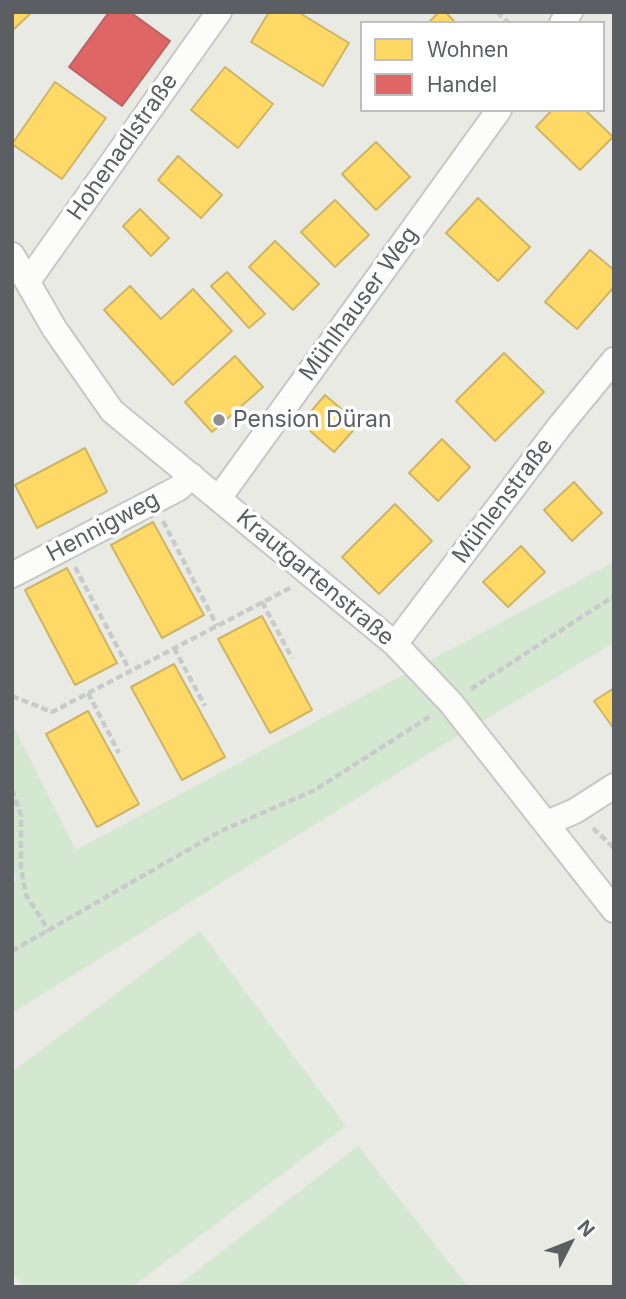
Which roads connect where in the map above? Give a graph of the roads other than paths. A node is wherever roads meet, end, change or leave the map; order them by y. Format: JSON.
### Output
{"nodes":[{"id":1,"x":219,"y":12,"type":"edge"},
{"id":2,"x":498,"y":112,"type":"edge"},
{"id":3,"x":12,"y":255,"type":"edge"},
{"id":4,"x":28,"y":281,"type":"junction"},
{"id":5,"x":614,"y":360,"type":"edge"},
{"id":6,"x":192,"y":476,"type":"junction"},
{"id":7,"x":219,"y":498,"type":"junction"},
{"id":8,"x":12,"y":575,"type":"edge"},
{"id":9,"x":395,"y":644,"type":"junction"},
{"id":10,"x":614,"y":786,"type":"edge"},
{"id":11,"x":547,"y":823,"type":"junction"},
{"id":12,"x":614,"y":910,"type":"edge"}],
"edges":[{"from":1,"to":4,"type":"street","name":"Hohenadlstraße"},
{"from":2,"to":7,"type":"street","name":"Mühlhauser Weg"},
{"from":3,"to":4,"type":"street","name":"Krautgartenstraße"},
{"from":4,"to":6,"type":"street","name":"Krautgartenstraße"},
{"from":5,"to":9,"type":"street","name":"Mühlenstraße"},
{"from":6,"to":7,"type":"street","name":"Krautgartenstraße"},
{"from":6,"to":8,"type":"street","name":"Hennigweg"},
{"from":7,"to":9,"type":"street","name":"Krautgartenstraße"},
{"from":9,"to":11,"type":"street","name":"Krautgartenstraße"},
{"from":10,"to":11,"type":"street"},
{"from":11,"to":12,"type":"street","name":"Krautgartenstraße"}]}
